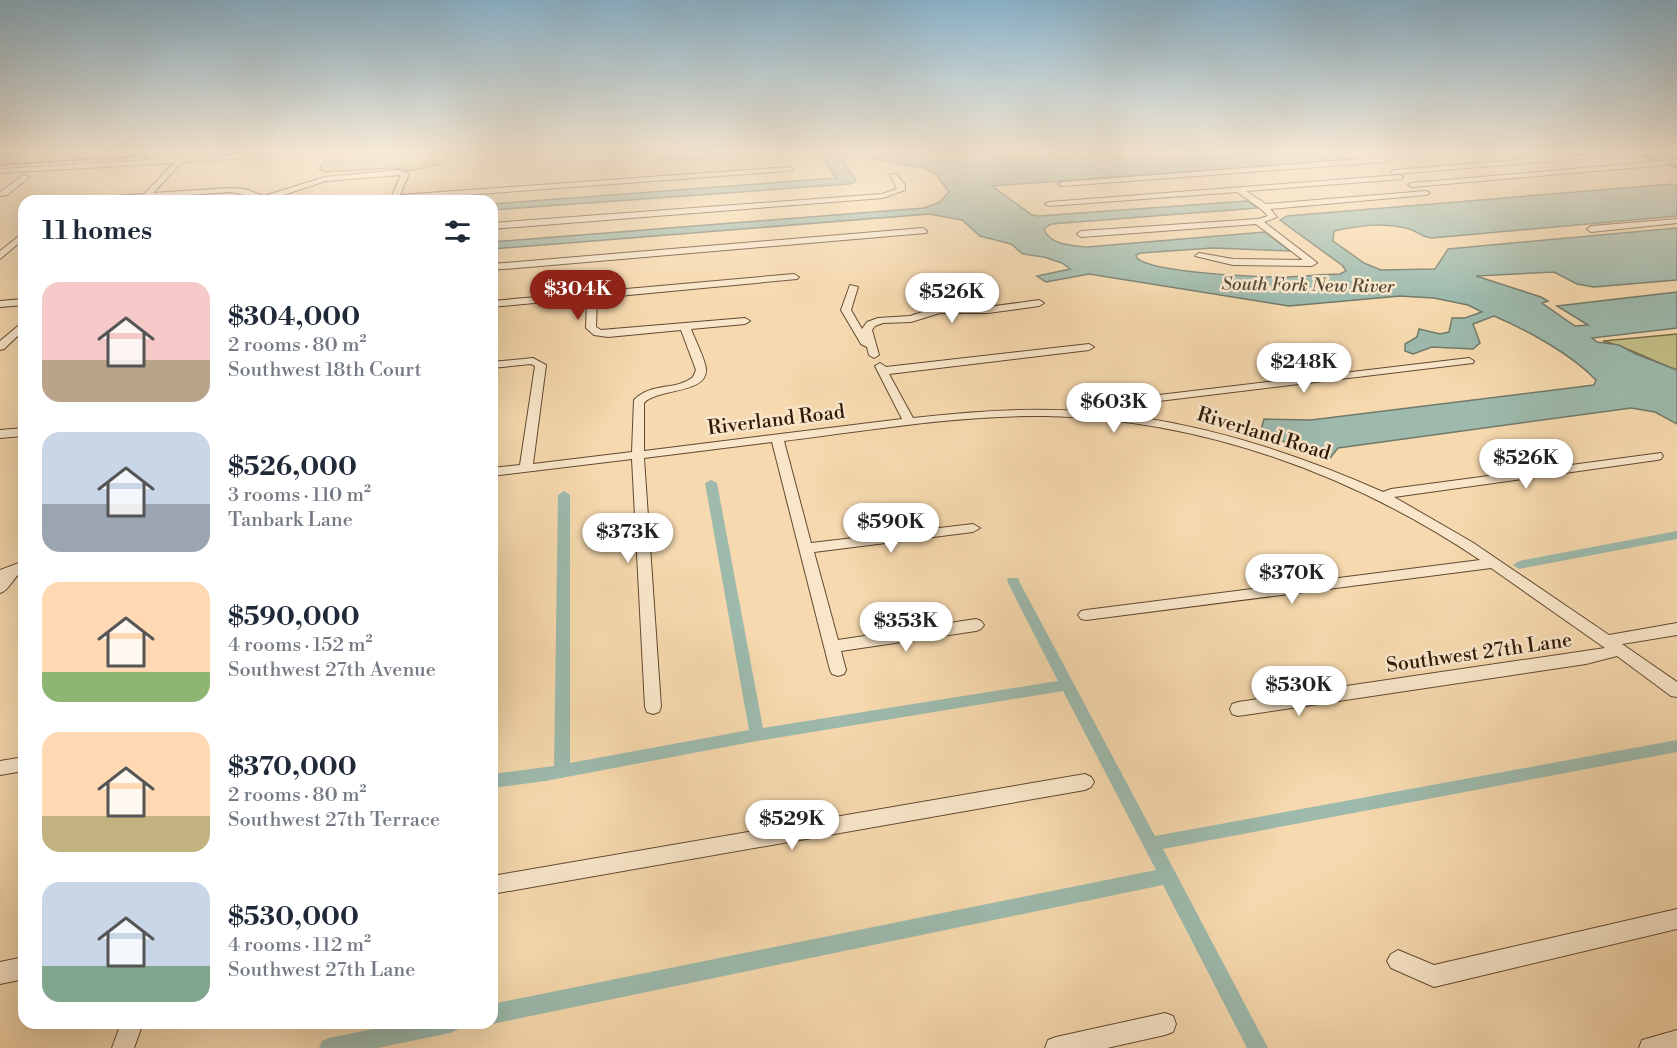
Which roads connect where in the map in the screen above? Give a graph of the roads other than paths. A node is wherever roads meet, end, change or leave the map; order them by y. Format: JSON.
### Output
{"nodes":[{"id":1,"x":832,"y":200,"type":"edge"},
{"id":2,"x":1105,"y":200,"type":"edge"},
{"id":3,"x":1254,"y":200,"type":"edge"},
{"id":4,"x":1346,"y":200,"type":"edge"},
{"id":5,"x":1049,"y":204,"type":"dead end"},
{"id":6,"x":1264,"y":207,"type":"junction"},
{"id":7,"x":1258,"y":221,"type":"junction"},
{"id":8,"x":1677,"y":221,"type":"edge"},
{"id":9,"x":498,"y":226,"type":"edge"},
{"id":10,"x":1591,"y":229,"type":"dead end"},
{"id":11,"x":923,"y":231,"type":"dead end"},
{"id":12,"x":1081,"y":234,"type":"dead end"},
{"id":13,"x":18,"y":240,"type":"edge"},
{"id":14,"x":0,"y":256,"type":"edge"},
{"id":15,"x":1199,"y":256,"type":"dead end"},
{"id":16,"x":498,"y":266,"type":"edge"},
{"id":17,"x":794,"y":277,"type":"dead end"},
{"id":18,"x":853,"y":287,"type":"dead end"},
{"id":19,"x":592,"y":295,"type":"junction"},
{"id":20,"x":18,"y":302,"type":"edge"},
{"id":21,"x":498,"y":303,"type":"edge"},
{"id":22,"x":1039,"y":303,"type":"dead end"},
{"id":23,"x":0,"y":304,"type":"edge"},
{"id":24,"x":745,"y":321,"type":"dead end"},
{"id":25,"x":685,"y":327,"type":"junction"},
{"id":26,"x":18,"y":330,"type":"edge"},
{"id":27,"x":0,"y":347,"type":"edge"},
{"id":28,"x":1089,"y":348,"type":"dead end"},
{"id":29,"x":874,"y":355,"type":"junction"},
{"id":30,"x":1469,"y":361,"type":"dead end"},
{"id":31,"x":498,"y":365,"type":"edge"},
{"id":32,"x":883,"y":371,"type":"junction"},
{"id":33,"x":1131,"y":420,"type":"junction"},
{"id":34,"x":910,"y":422,"type":"junction"},
{"id":35,"x":18,"y":432,"type":"edge"},
{"id":36,"x":0,"y":434,"type":"edge"},
{"id":37,"x":777,"y":438,"type":"junction"},
{"id":38,"x":638,"y":456,"type":"junction"},
{"id":39,"x":1657,"y":456,"type":"dead end"},
{"id":40,"x":526,"y":468,"type":"junction"},
{"id":41,"x":498,"y":471,"type":"edge"},
{"id":42,"x":1384,"y":497,"type":"junction"},
{"id":43,"x":973,"y":528,"type":"dead end"},
{"id":44,"x":806,"y":548,"type":"junction"},
{"id":45,"x":1494,"y":563,"type":"junction"},
{"id":46,"x":12,"y":571,"type":"edge"},
{"id":47,"x":0,"y":588,"type":"edge"},
{"id":48,"x":1086,"y":615,"type":"dead end"},
{"id":49,"x":976,"y":626,"type":"dead end"},
{"id":50,"x":1677,"y":629,"type":"edge"},
{"id":51,"x":1612,"y":645,"type":"junction"},
{"id":52,"x":832,"y":647,"type":"junction"},
{"id":53,"x":838,"y":670,"type":"dead end"},
{"id":54,"x":1677,"y":691,"type":"edge"},
{"id":55,"x":653,"y":707,"type":"dead end"},
{"id":56,"x":1238,"y":709,"type":"dead end"},
{"id":57,"x":18,"y":765,"type":"edge"},
{"id":58,"x":0,"y":768,"type":"edge"},
{"id":59,"x":1085,"y":782,"type":"dead end"},
{"id":60,"x":498,"y":884,"type":"edge"},
{"id":61,"x":1677,"y":919,"type":"edge"},
{"id":62,"x":1398,"y":961,"type":"dead end"},
{"id":63,"x":18,"y":969,"type":"edge"},
{"id":64,"x":0,"y":973,"type":"edge"},
{"id":65,"x":1165,"y":1024,"type":"dead end"},
{"id":66,"x":130,"y":1029,"type":"edge"},
{"id":67,"x":1677,"y":1041,"type":"edge"},
{"id":68,"x":123,"y":1048,"type":"edge"},
{"id":69,"x":1056,"y":1048,"type":"edge"},
{"id":70,"x":1650,"y":1048,"type":"edge"}],
"edges":[{"from":1,"to":9,"type":"street"},
{"from":2,"to":5,"type":"street"},
{"from":3,"to":6,"type":"street"},
{"from":4,"to":6,"type":"street"},
{"from":6,"to":7,"type":"street"},
{"from":7,"to":12,"type":"street"},
{"from":7,"to":15,"type":"street"},
{"from":8,"to":10,"type":"street"},
{"from":11,"to":16,"type":"street"},
{"from":13,"to":14,"type":"street"},
{"from":17,"to":19,"type":"street"},
{"from":18,"to":29,"type":"street"},
{"from":19,"to":21,"type":"street"},
{"from":19,"to":25,"type":"street"},
{"from":20,"to":23,"type":"street"},
{"from":22,"to":29,"type":"street"},
{"from":24,"to":25,"type":"street"},
{"from":25,"to":38,"type":"street"},
{"from":26,"to":27,"type":"street"},
{"from":28,"to":32,"type":"street"},
{"from":29,"to":32,"type":"street"},
{"from":30,"to":33,"type":"street"},
{"from":31,"to":40,"type":"street"},
{"from":32,"to":34,"type":"street"},
{"from":33,"to":34,"type":"street","name":"Riverland Road"},
{"from":33,"to":42,"type":"street","name":"Riverland Road"},
{"from":34,"to":37,"type":"street","name":"Riverland Road"},
{"from":35,"to":36,"type":"street"},
{"from":37,"to":38,"type":"street","name":"Riverland Road"},
{"from":37,"to":44,"type":"street"},
{"from":38,"to":40,"type":"street","name":"Riverland Road"},
{"from":38,"to":55,"type":"street"},
{"from":39,"to":42,"type":"street"},
{"from":40,"to":41,"type":"street","name":"Riverland Road"},
{"from":42,"to":45,"type":"street","name":"Riverland Road"},
{"from":43,"to":44,"type":"street"},
{"from":44,"to":52,"type":"street"},
{"from":45,"to":48,"type":"street"},
{"from":45,"to":51,"type":"street","name":"Riverland Road"},
{"from":46,"to":47,"type":"street"},
{"from":49,"to":52,"type":"street"},
{"from":50,"to":51,"type":"street","name":"Southwest 27th Lane"},
{"from":51,"to":54,"type":"street","name":"Riverland Road"},
{"from":51,"to":56,"type":"street","name":"Southwest 27th Lane"},
{"from":52,"to":53,"type":"street"},
{"from":57,"to":58,"type":"street"},
{"from":59,"to":60,"type":"street"},
{"from":61,"to":62,"type":"street"},
{"from":63,"to":64,"type":"street"},
{"from":65,"to":69,"type":"street"},
{"from":66,"to":68,"type":"street"},
{"from":67,"to":70,"type":"street"}]}
